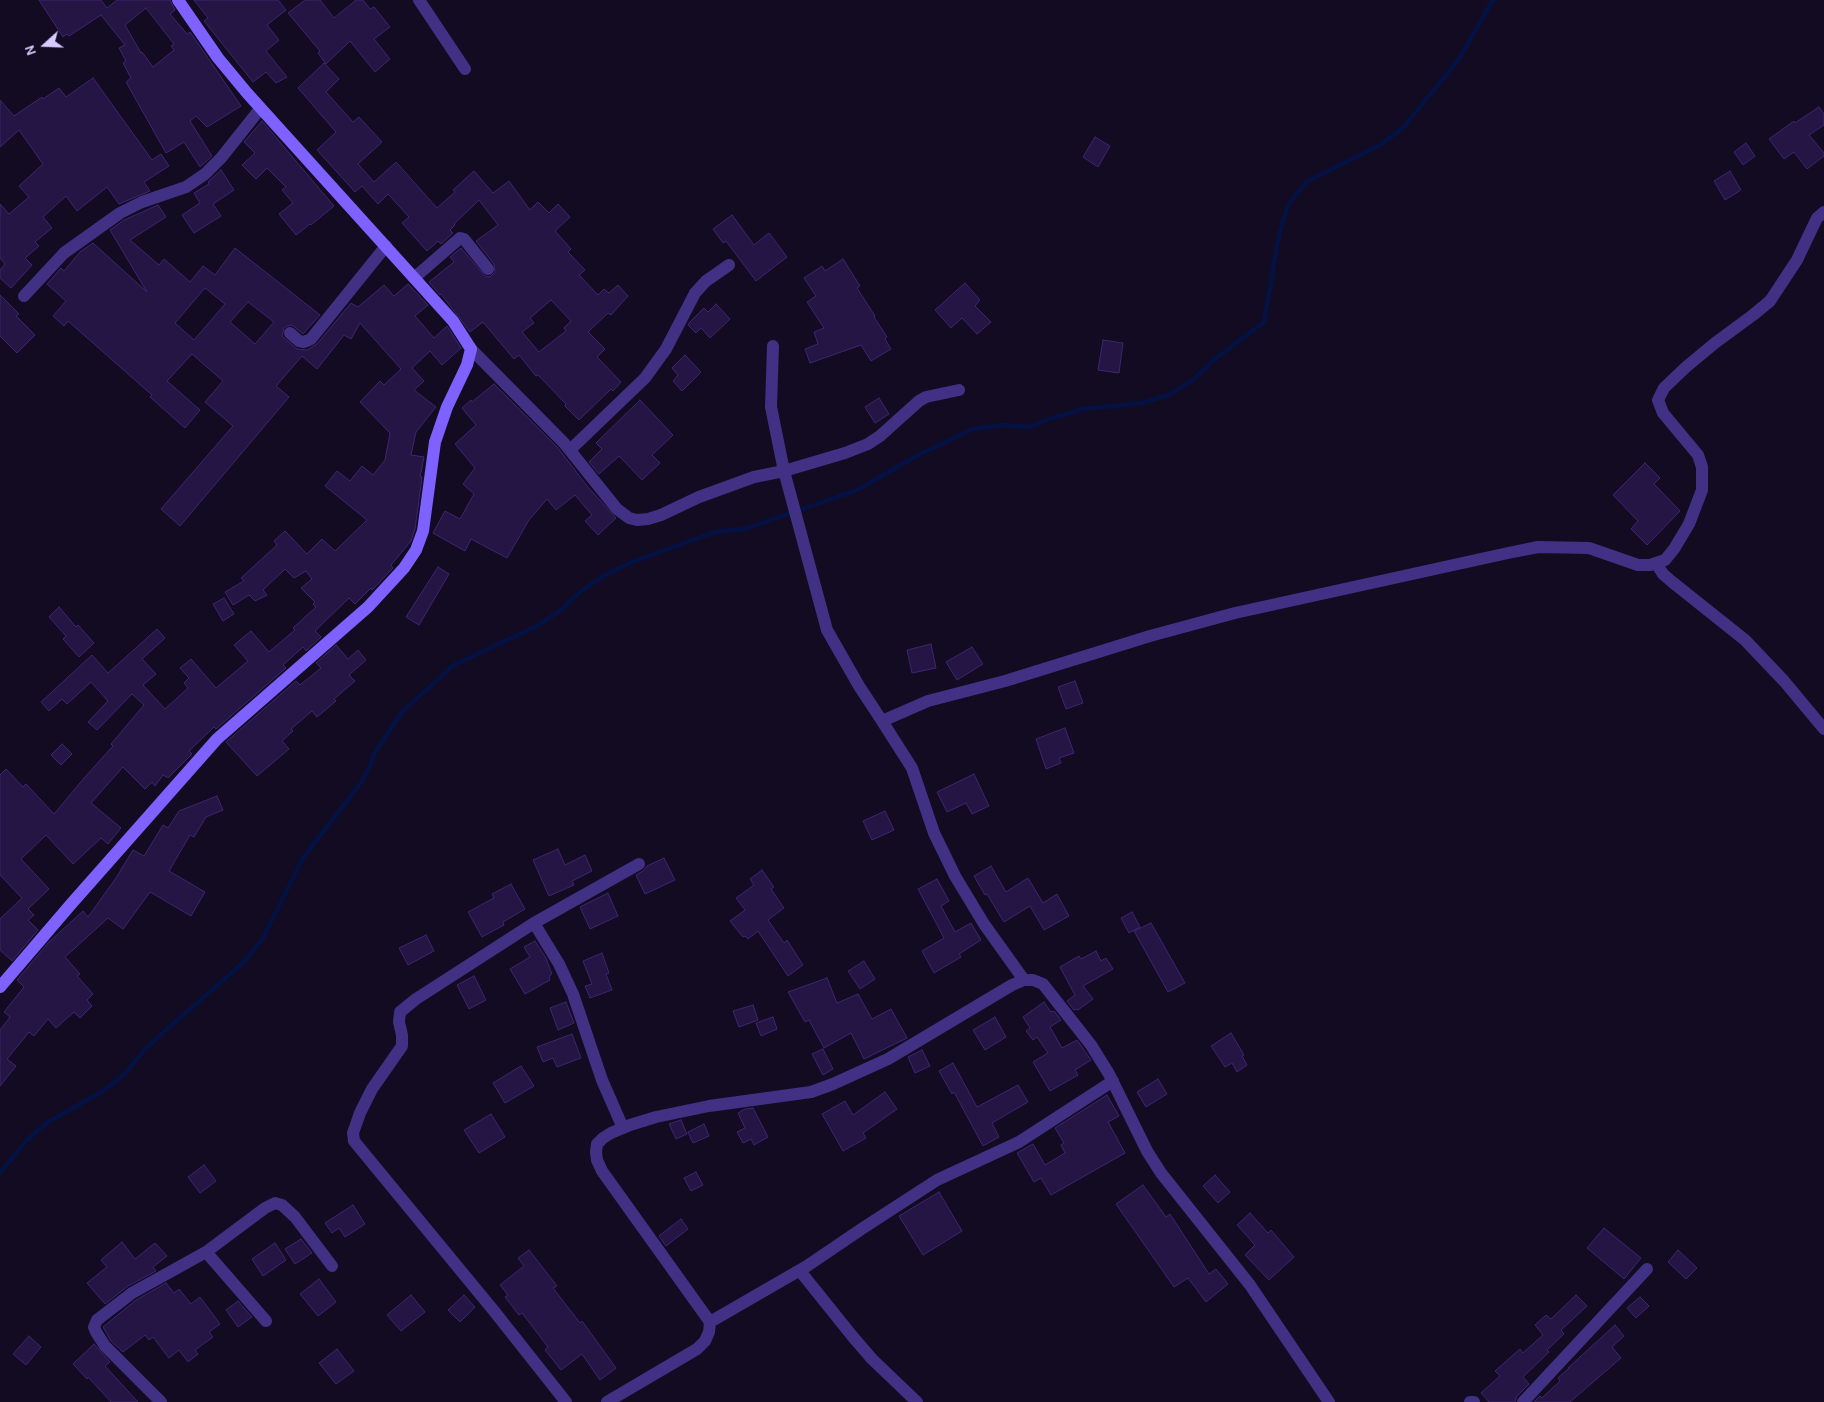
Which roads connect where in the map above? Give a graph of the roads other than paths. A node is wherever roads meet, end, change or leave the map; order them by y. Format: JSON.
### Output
{"nodes":[{"id":1,"x":178,"y":0,"type":"edge"},
{"id":2,"x":419,"y":0,"type":"edge"},
{"id":3,"x":465,"y":69,"type":"dead end"},
{"id":4,"x":260,"y":109,"type":"junction"},
{"id":5,"x":1824,"y":212,"type":"edge"},
{"id":6,"x":386,"y":246,"type":"junction"},
{"id":7,"x":729,"y":265,"type":"dead end"},
{"id":8,"x":488,"y":268,"type":"dead end"},
{"id":9,"x":414,"y":278,"type":"junction"},
{"id":10,"x":24,"y":296,"type":"dead end"},
{"id":11,"x":290,"y":333,"type":"dead end"},
{"id":12,"x":773,"y":346,"type":"dead end"},
{"id":13,"x":471,"y":349,"type":"junction"},
{"id":14,"x":959,"y":390,"type":"dead end"},
{"id":15,"x":570,"y":450,"type":"junction"},
{"id":16,"x":784,"y":472,"type":"junction"},
{"id":17,"x":1656,"y":563,"type":"junction"},
{"id":18,"x":882,"y":721,"type":"junction"},
{"id":19,"x":1824,"y":728,"type":"edge"},
{"id":20,"x":639,"y":864,"type":"dead end"},
{"id":21,"x":534,"y":923,"type":"junction"},
{"id":22,"x":1024,"y":980,"type":"junction"},
{"id":23,"x":0,"y":987,"type":"edge"},
{"id":24,"x":1113,"y":1081,"type":"junction"},
{"id":25,"x":623,"y":1128,"type":"junction"},
{"id":26,"x":206,"y":1252,"type":"junction"},
{"id":27,"x":332,"y":1266,"type":"dead end"},
{"id":28,"x":1647,"y":1268,"type":"dead end"},
{"id":29,"x":800,"y":1271,"type":"junction"},
{"id":30,"x":266,"y":1321,"type":"dead end"},
{"id":31,"x":710,"y":1322,"type":"junction"},
{"id":32,"x":160,"y":1402,"type":"edge"},
{"id":33,"x":566,"y":1402,"type":"edge"},
{"id":34,"x":607,"y":1402,"type":"edge"},
{"id":35,"x":917,"y":1402,"type":"edge"},
{"id":36,"x":1329,"y":1402,"type":"edge"},
{"id":37,"x":1470,"y":1402,"type":"edge"},
{"id":38,"x":1474,"y":1402,"type":"edge"},
{"id":39,"x":1523,"y":1402,"type":"edge"}],
"edges":[{"from":1,"to":4,"type":"street"},
{"from":2,"to":3,"type":"street"},
{"from":4,"to":6,"type":"street"},
{"from":4,"to":10,"type":"street"},
{"from":5,"to":17,"type":"street"},
{"from":6,"to":9,"type":"street"},
{"from":6,"to":11,"type":"street"},
{"from":7,"to":15,"type":"street"},
{"from":8,"to":9,"type":"street"},
{"from":9,"to":13,"type":"street"},
{"from":12,"to":16,"type":"street"},
{"from":13,"to":15,"type":"street"},
{"from":13,"to":23,"type":"street"},
{"from":14,"to":16,"type":"street"},
{"from":15,"to":16,"type":"street"},
{"from":16,"to":18,"type":"street"},
{"from":17,"to":18,"type":"street"},
{"from":17,"to":19,"type":"street"},
{"from":18,"to":22,"type":"street"},
{"from":20,"to":21,"type":"street"},
{"from":21,"to":25,"type":"street"},
{"from":21,"to":33,"type":"street"},
{"from":22,"to":24,"type":"street"},
{"from":22,"to":25,"type":"street"},
{"from":24,"to":29,"type":"street"},
{"from":24,"to":36,"type":"street"},
{"from":25,"to":31,"type":"street"},
{"from":26,"to":27,"type":"street"},
{"from":26,"to":30,"type":"street"},
{"from":26,"to":32,"type":"street"},
{"from":28,"to":39,"type":"street"},
{"from":29,"to":31,"type":"street"},
{"from":29,"to":35,"type":"street"},
{"from":31,"to":34,"type":"street"},
{"from":37,"to":38,"type":"street"}]}
